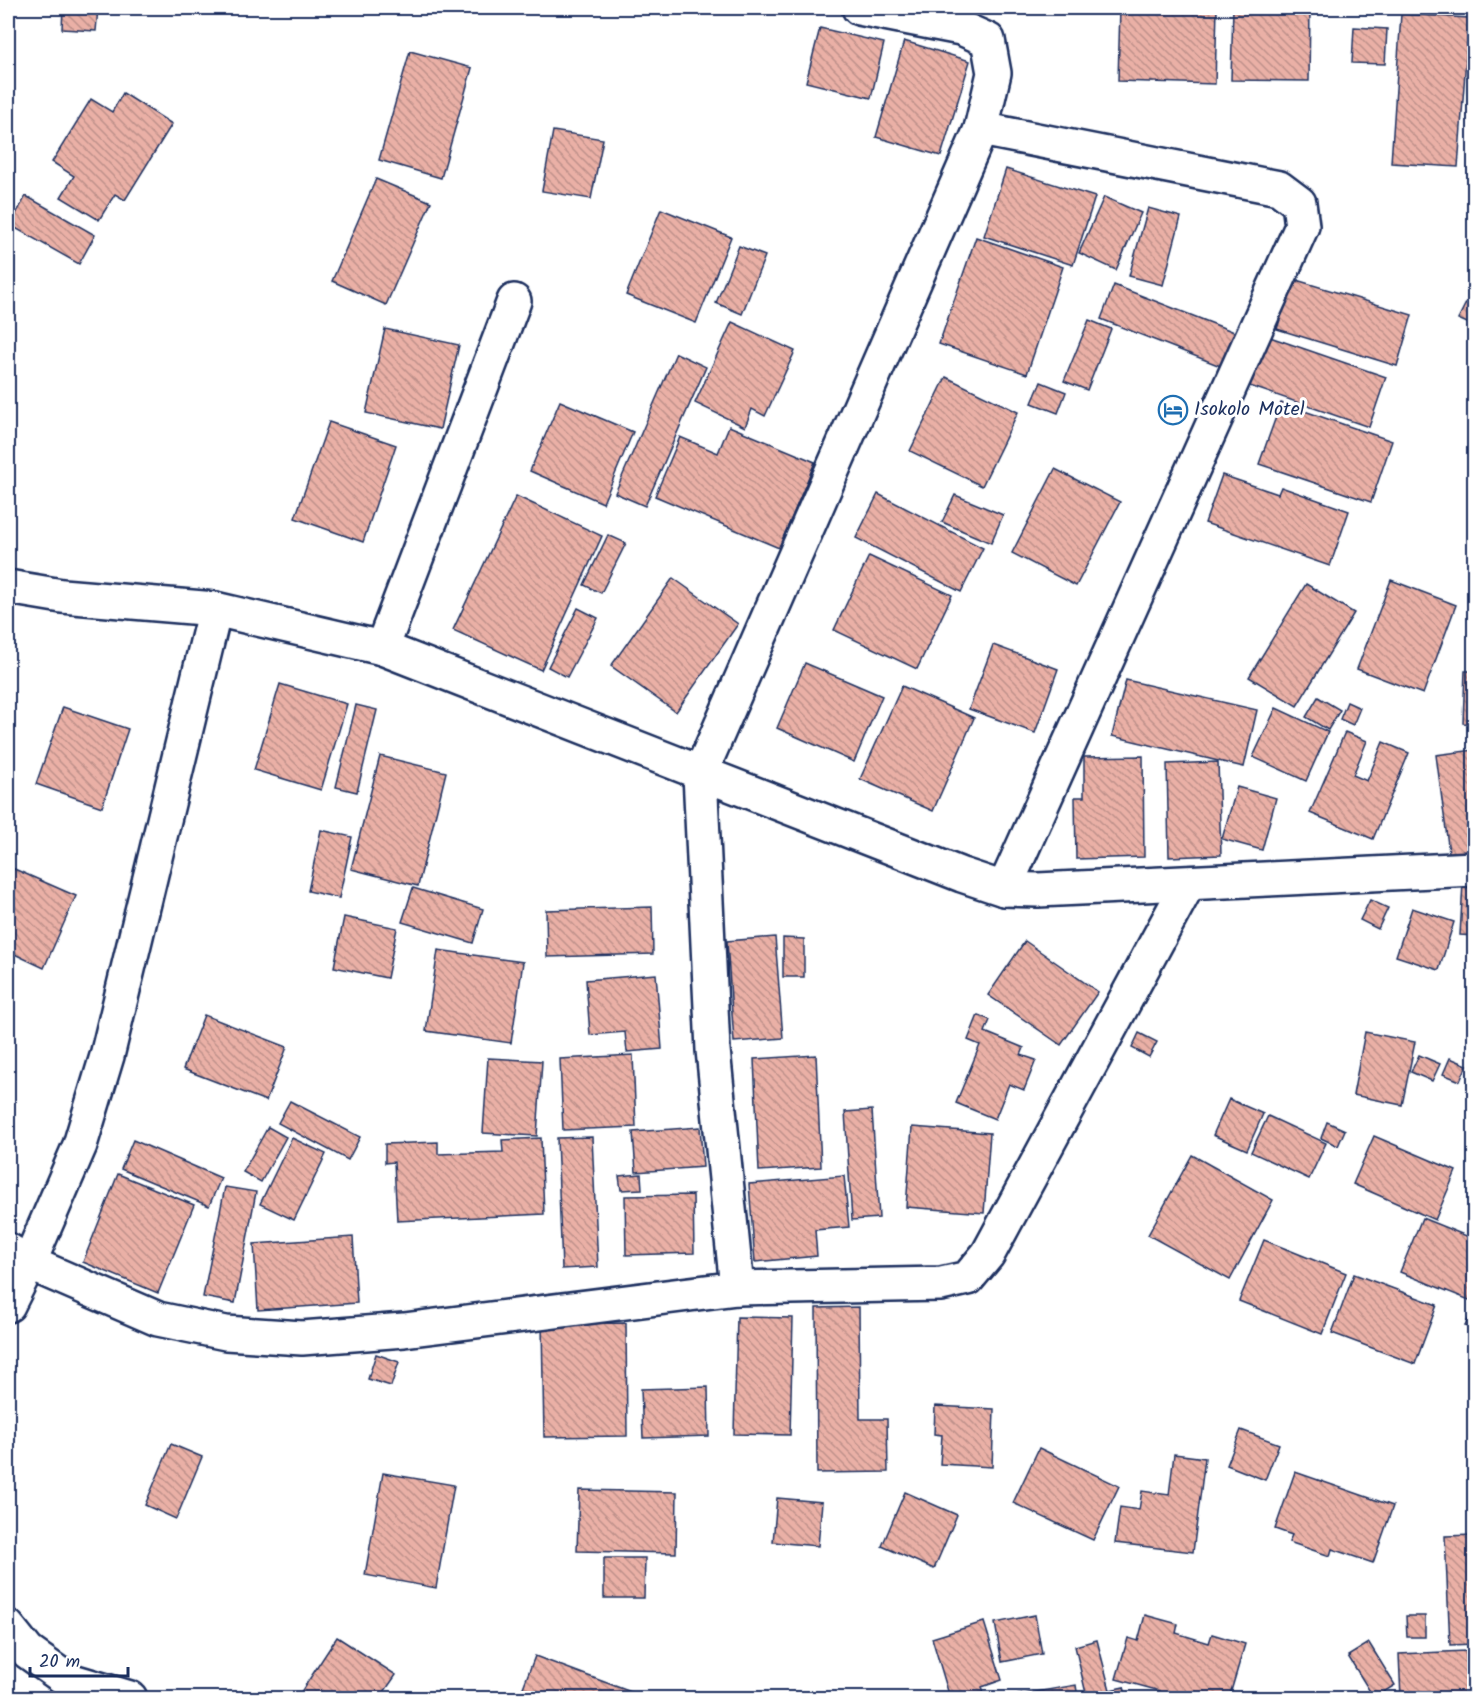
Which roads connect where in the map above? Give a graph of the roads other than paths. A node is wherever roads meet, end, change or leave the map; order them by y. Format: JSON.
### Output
{"nodes":[{"id":1,"x":859,"y":8,"type":"edge"},
{"id":2,"x":981,"y":129,"type":"junction"},
{"id":3,"x":514,"y":302,"type":"dead end"},
{"id":4,"x":8,"y":587,"type":"edge"},
{"id":5,"x":215,"y":609,"type":"junction"},
{"id":6,"x":382,"y":648,"type":"junction"},
{"id":7,"x":700,"y":774,"type":"junction"},
{"id":8,"x":1474,"y":869,"type":"edge"},
{"id":9,"x":1188,"y":884,"type":"junction"},
{"id":10,"x":1004,"y":889,"type":"junction"},
{"id":11,"x":18,"y":1257,"type":"edge"},
{"id":12,"x":738,"y":1288,"type":"junction"},
{"id":13,"x":8,"y":1305,"type":"edge"},
{"id":14,"x":8,"y":1628,"type":"edge"},
{"id":15,"x":130,"y":1698,"type":"edge"}],
"edges":[{"from":1,"to":2,"type":"street"},
{"from":2,"to":7,"type":"street"},
{"from":2,"to":10,"type":"street"},
{"from":3,"to":6,"type":"street"},
{"from":4,"to":5,"type":"street"},
{"from":5,"to":6,"type":"street"},
{"from":5,"to":11,"type":"street"},
{"from":6,"to":7,"type":"street"},
{"from":7,"to":10,"type":"street"},
{"from":7,"to":12,"type":"street"},
{"from":8,"to":9,"type":"street"},
{"from":9,"to":10,"type":"street"},
{"from":9,"to":12,"type":"street"},
{"from":11,"to":12,"type":"street"},
{"from":11,"to":13,"type":"street"},
{"from":14,"to":15,"type":"street"}]}
